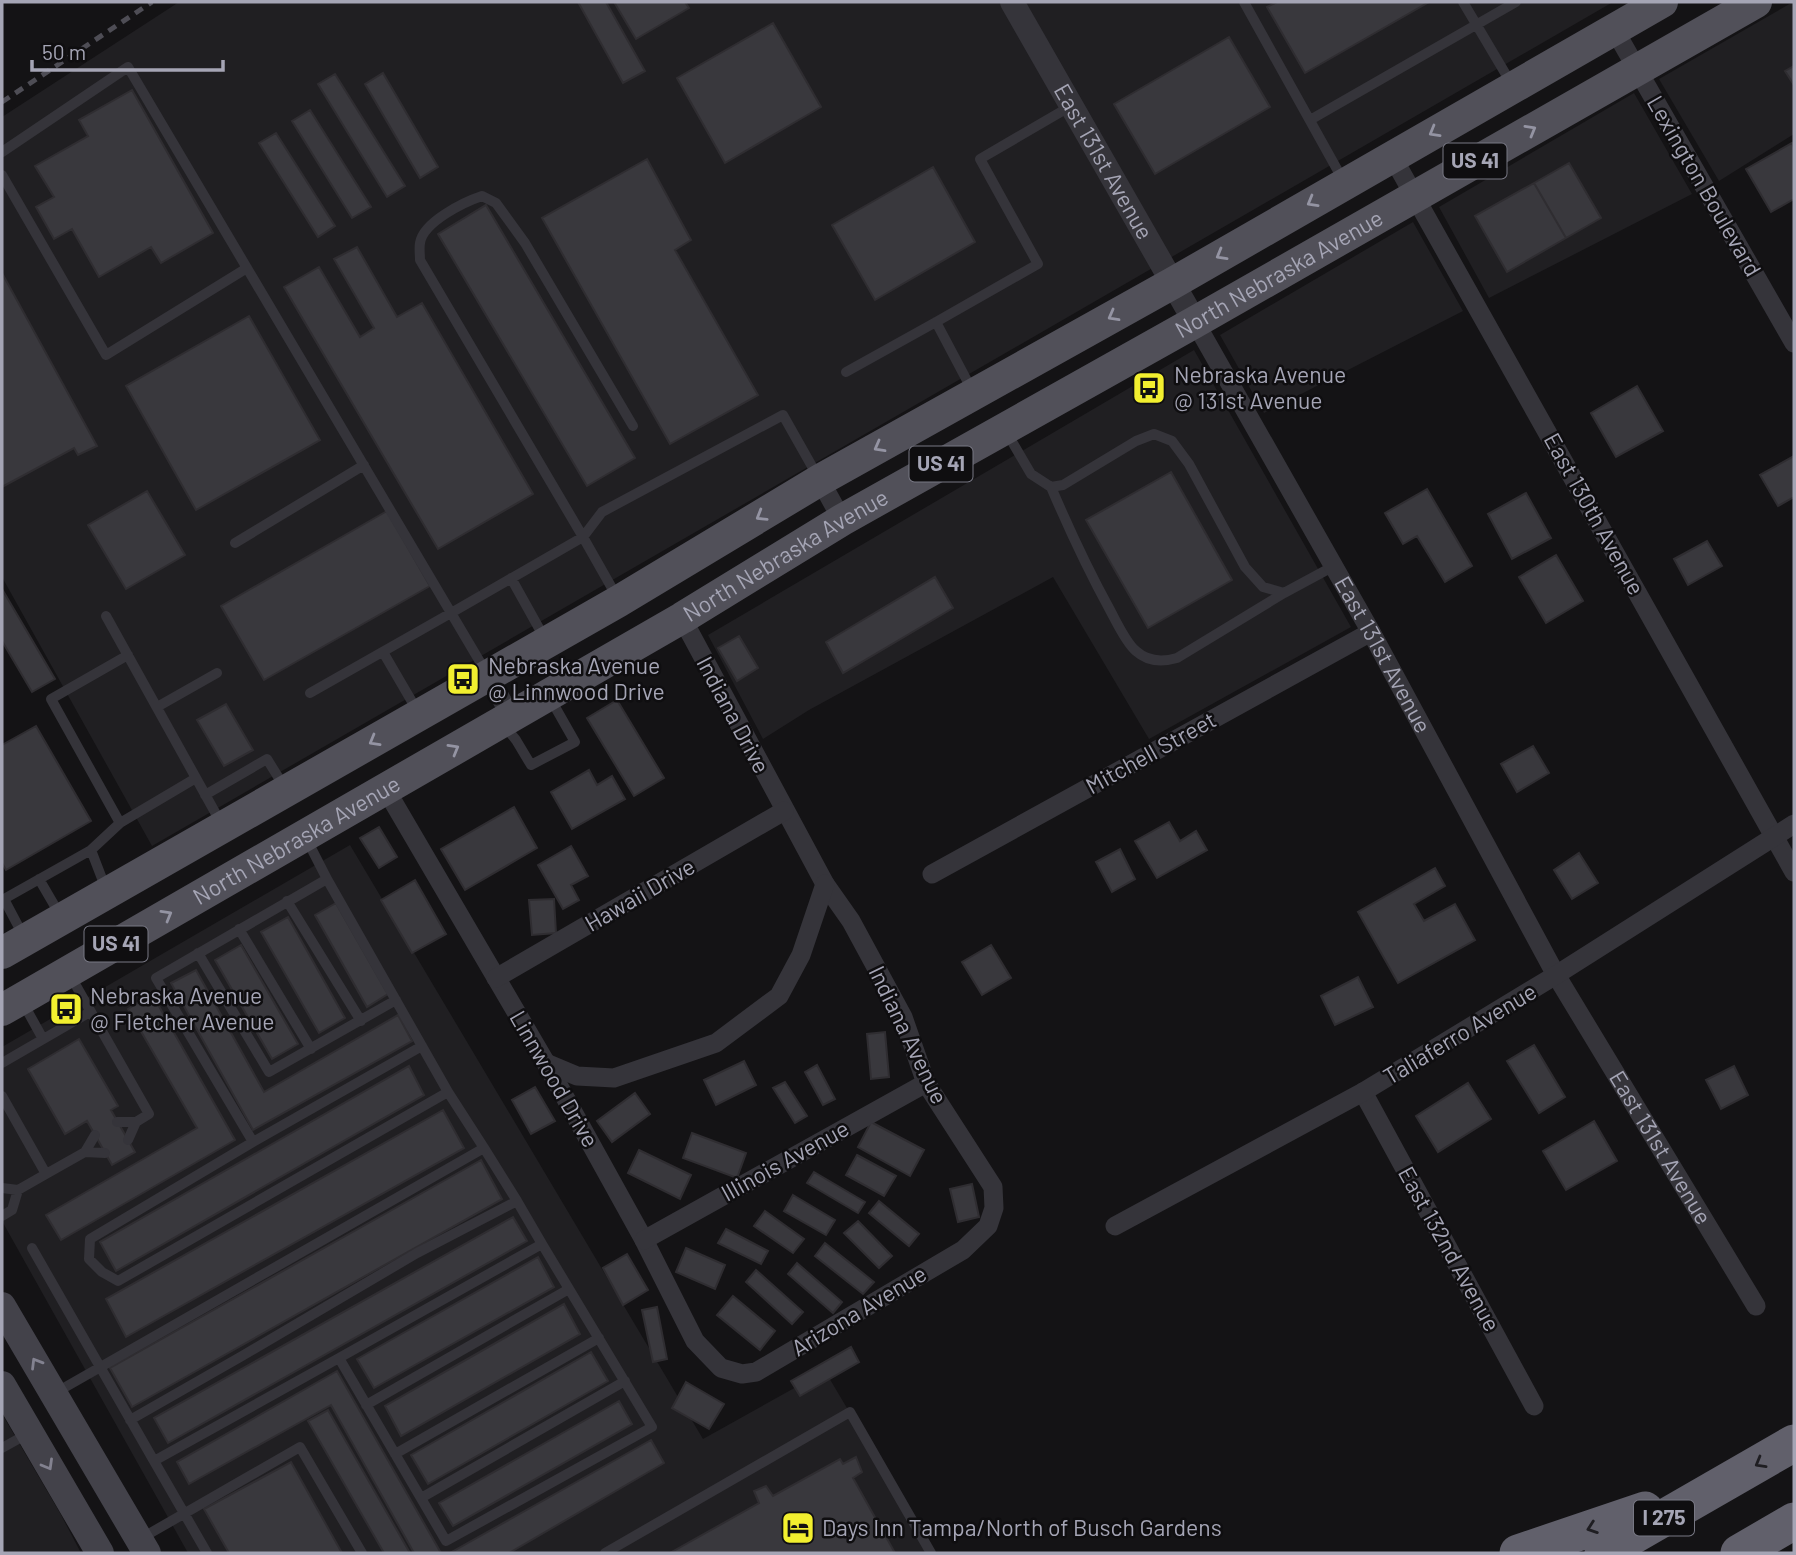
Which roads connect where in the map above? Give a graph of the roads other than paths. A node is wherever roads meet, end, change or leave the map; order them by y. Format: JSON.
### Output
{"nodes":[{"id":1,"x":1012,"y":2,"type":"edge"},
{"id":2,"x":1244,"y":2,"type":"edge"},
{"id":3,"x":1463,"y":2,"type":"edge"},
{"id":4,"x":1516,"y":2,"type":"edge"},
{"id":5,"x":1662,"y":2,"type":"edge"},
{"id":6,"x":1756,"y":2,"type":"edge"},
{"id":7,"x":1476,"y":25,"type":"junction"},
{"id":8,"x":1614,"y":29,"type":"junction"},
{"id":9,"x":1637,"y":69,"type":"junction"},
{"id":10,"x":1513,"y":87,"type":"junction"},
{"id":11,"x":1072,"y":106,"type":"junction"},
{"id":12,"x":1310,"y":120,"type":"junction"},
{"id":13,"x":2,"y":152,"type":"edge"},
{"id":14,"x":1392,"y":156,"type":"junction"},
{"id":15,"x":2,"y":175,"type":"edge"},
{"id":16,"x":1345,"y":183,"type":"junction"},
{"id":17,"x":1415,"y":195,"type":"junction"},
{"id":18,"x":247,"y":268,"type":"junction"},
{"id":19,"x":1173,"y":283,"type":"junction"},
{"id":20,"x":1195,"y":322,"type":"junction"},
{"id":21,"x":936,"y":323,"type":"junction"},
{"id":22,"x":1794,"y":342,"type":"edge"},
{"id":23,"x":846,"y":372,"type":"dead end"},
{"id":24,"x":975,"y":394,"type":"junction"},
{"id":25,"x":633,"y":426,"type":"dead end"},
{"id":26,"x":1005,"y":428,"type":"junction"},
{"id":27,"x":364,"y":465,"type":"junction"},
{"id":28,"x":820,"y":481,"type":"junction"},
{"id":29,"x":1051,"y":487,"type":"junction"},
{"id":30,"x":842,"y":520,"type":"junction"},
{"id":31,"x":583,"y":537,"type":"junction"},
{"id":32,"x":235,"y":543,"type":"dead end"},
{"id":33,"x":1334,"y":566,"type":"junction"},
{"id":34,"x":512,"y":578,"type":"junction"},
{"id":35,"x":1284,"y":593,"type":"junction"},
{"id":36,"x":619,"y":601,"type":"junction"},
{"id":37,"x":451,"y":614,"type":"junction"},
{"id":38,"x":106,"y":615,"type":"dead end"},
{"id":39,"x":682,"y":618,"type":"junction"},
{"id":40,"x":1371,"y":632,"type":"junction"},
{"id":41,"x":547,"y":642,"type":"junction"},
{"id":42,"x":383,"y":652,"type":"junction"},
{"id":43,"x":128,"y":655,"type":"junction"},
{"id":44,"x":217,"y":673,"type":"dead end"},
{"id":45,"x":488,"y":676,"type":"junction"},
{"id":46,"x":310,"y":693,"type":"dead end"},
{"id":47,"x":548,"y":694,"type":"junction"},
{"id":48,"x":156,"y":707,"type":"junction"},
{"id":49,"x":420,"y":715,"type":"junction"},
{"id":50,"x":506,"y":719,"type":"junction"},
{"id":51,"x":196,"y":778,"type":"junction"},
{"id":52,"x":385,"y":789,"type":"junction"},
{"id":53,"x":286,"y":790,"type":"junction"},
{"id":54,"x":205,"y":795,"type":"junction"},
{"id":55,"x":784,"y":811,"type":"junction"},
{"id":56,"x":120,"y":823,"type":"junction"},
{"id":57,"x":1794,"y":824,"type":"edge"},
{"id":58,"x":223,"y":827,"type":"junction"},
{"id":59,"x":304,"y":835,"type":"junction"},
{"id":60,"x":1774,"y":836,"type":"junction"},
{"id":61,"x":91,"y":850,"type":"junction"},
{"id":62,"x":1794,"y":872,"type":"edge"},
{"id":63,"x":325,"y":874,"type":"junction"},
{"id":64,"x":932,"y":874,"type":"dead end"},
{"id":65,"x":39,"y":879,"type":"junction"},
{"id":66,"x":825,"y":884,"type":"junction"},
{"id":67,"x":108,"y":892,"type":"junction"},
{"id":68,"x":3,"y":900,"type":"edge"},
{"id":69,"x":287,"y":901,"type":"junction"},
{"id":70,"x":62,"y":919,"type":"junction"},
{"id":71,"x":239,"y":929,"type":"junction"},
{"id":72,"x":13,"y":946,"type":"edge"},
{"id":73,"x":198,"y":953,"type":"junction"},
{"id":74,"x":68,"y":972,"type":"junction"},
{"id":75,"x":1556,"y":975,"type":"junction"},
{"id":76,"x":496,"y":978,"type":"junction"},
{"id":77,"x":396,"y":1000,"type":"junction"},
{"id":78,"x":11,"y":1005,"type":"edge"},
{"id":79,"x":90,"y":1012,"type":"junction"},
{"id":80,"x":361,"y":1021,"type":"junction"},
{"id":81,"x":43,"y":1039,"type":"junction"},
{"id":82,"x":422,"y":1046,"type":"junction"},
{"id":83,"x":311,"y":1049,"type":"junction"},
{"id":84,"x":2,"y":1063,"type":"edge"},
{"id":85,"x":546,"y":1063,"type":"junction"},
{"id":86,"x":926,"y":1083,"type":"junction"},
{"id":87,"x":449,"y":1092,"type":"junction"},
{"id":88,"x":1363,"y":1092,"type":"junction"},
{"id":89,"x":2,"y":1096,"type":"edge"},
{"id":90,"x":117,"y":1122,"type":"dead end"},
{"id":91,"x":136,"y":1122,"type":"junction"},
{"id":92,"x":95,"y":1135,"type":"dead end"},
{"id":93,"x":128,"y":1140,"type":"dead end"},
{"id":94,"x":253,"y":1142,"type":"junction"},
{"id":95,"x":484,"y":1147,"type":"junction"},
{"id":96,"x":85,"y":1152,"type":"junction"},
{"id":97,"x":106,"y":1153,"type":"dead end"},
{"id":98,"x":46,"y":1174,"type":"junction"},
{"id":99,"x":2,"y":1188,"type":"edge"},
{"id":100,"x":18,"y":1190,"type":"junction"},
{"id":101,"x":517,"y":1201,"type":"junction"},
{"id":102,"x":2,"y":1216,"type":"edge"},
{"id":103,"x":988,"y":1226,"type":"joint"},
{"id":104,"x":1115,"y":1226,"type":"dead end"},
{"id":105,"x":644,"y":1240,"type":"junction"},
{"id":106,"x":542,"y":1244,"type":"junction"},
{"id":107,"x":32,"y":1248,"type":"dead end"},
{"id":108,"x":569,"y":1289,"type":"junction"},
{"id":109,"x":2,"y":1306,"type":"edge"},
{"id":110,"x":1756,"y":1306,"type":"dead end"},
{"id":111,"x":599,"y":1338,"type":"junction"},
{"id":112,"x":339,"y":1358,"type":"junction"},
{"id":113,"x":99,"y":1367,"type":"junction"},
{"id":114,"x":721,"y":1368,"type":"joint"},
{"id":115,"x":625,"y":1381,"type":"junction"},
{"id":116,"x":2,"y":1385,"type":"edge"},
{"id":117,"x":54,"y":1393,"type":"junction"},
{"id":118,"x":366,"y":1405,"type":"junction"},
{"id":119,"x":1534,"y":1406,"type":"dead end"},
{"id":120,"x":130,"y":1420,"type":"junction"},
{"id":121,"x":30,"y":1433,"type":"junction"},
{"id":122,"x":1794,"y":1443,"type":"edge"},
{"id":123,"x":2,"y":1448,"type":"edge"},
{"id":124,"x":395,"y":1454,"type":"junction"},
{"id":125,"x":154,"y":1461,"type":"junction"},
{"id":126,"x":1726,"y":1483,"type":"junction"},
{"id":127,"x":421,"y":1498,"type":"junction"},
{"id":128,"x":184,"y":1514,"type":"junction"},
{"id":129,"x":1794,"y":1521,"type":"edge"},
{"id":130,"x":143,"y":1546,"type":"edge"},
{"id":131,"x":100,"y":1553,"type":"edge"},
{"id":132,"x":207,"y":1553,"type":"edge"},
{"id":133,"x":362,"y":1553,"type":"edge"},
{"id":134,"x":605,"y":1553,"type":"edge"},
{"id":135,"x":931,"y":1553,"type":"edge"},
{"id":136,"x":1518,"y":1553,"type":"edge"},
{"id":137,"x":1603,"y":1553,"type":"edge"},
{"id":138,"x":1739,"y":1553,"type":"edge"}],
"edges":[{"from":1,"to":11,"type":"street","name":"East 131st Avenue"},
{"from":2,"to":12,"type":"lane"},
{"from":3,"to":7,"type":"lane"},
{"from":4,"to":7,"type":"lane"},
{"from":5,"to":8,"type":"main road","name":"North Nebraska Avenue","number":"US 41"},
{"from":6,"to":9,"type":"main road","name":"North Nebraska Avenue","number":"US 41"},
{"from":7,"to":10,"type":"lane"},
{"from":7,"to":12,"type":"lane"},
{"from":8,"to":9,"type":"street","name":"Lexington Boulevard"},
{"from":8,"to":10,"type":"main road","name":"North Nebraska Avenue","number":"US 41"},
{"from":17,"to":9,"type":"main road","name":"North Nebraska Avenue","number":"US 41","one_way":true},
{"from":9,"to":22,"type":"street","name":"Lexington Boulevard"},
{"from":10,"to":14,"type":"main road","name":"North Nebraska Avenue","number":"US 41","one_way":true},
{"from":11,"to":19,"type":"street","name":"East 131st Avenue"},
{"from":11,"to":21,"type":"lane"},
{"from":12,"to":16,"type":"lane"},
{"from":13,"to":18,"type":"lane"},
{"from":14,"to":16,"type":"main road","name":"North Nebraska Avenue","number":"US 41"},
{"from":14,"to":17,"type":"street","name":"East 130th Avenue"},
{"from":15,"to":18,"type":"lane"},
{"from":16,"to":19,"type":"main road","name":"North Nebraska Avenue","number":"US 41","one_way":true},
{"from":17,"to":20,"type":"main road","name":"North Nebraska Avenue","number":"US 41"},
{"from":17,"to":60,"type":"street","name":"East 130th Avenue"},
{"from":18,"to":27,"type":"lane"},
{"from":19,"to":20,"type":"street","name":"East 131st Avenue"},
{"from":19,"to":24,"type":"main road","name":"North Nebraska Avenue","number":"US 41","one_way":true},
{"from":20,"to":26,"type":"main road","name":"North Nebraska Avenue","number":"US 41"},
{"from":20,"to":33,"type":"street","name":"East 131st Avenue"},
{"from":21,"to":23,"type":"lane"},
{"from":21,"to":24,"type":"lane"},
{"from":24,"to":28,"type":"main road","name":"North Nebraska Avenue","number":"US 41","one_way":true},
{"from":25,"to":31,"type":"lane"},
{"from":26,"to":29,"type":"lane"},
{"from":26,"to":30,"type":"main road","name":"North Nebraska Avenue","number":"US 41"},
{"from":27,"to":32,"type":"lane"},
{"from":27,"to":37,"type":"lane"},
{"from":28,"to":30,"type":"street"},
{"from":28,"to":31,"type":"lane"},
{"from":28,"to":36,"type":"main road","name":"North Nebraska Avenue","number":"US 41","one_way":true},
{"from":29,"to":35,"type":"lane"},
{"from":29,"to":35,"type":"lane"},
{"from":30,"to":39,"type":"main road","name":"North Nebraska Avenue","number":"US 41"},
{"from":31,"to":34,"type":"lane"},
{"from":31,"to":36,"type":"lane"},
{"from":33,"to":35,"type":"lane"},
{"from":33,"to":40,"type":"street","name":"East 131st Avenue"},
{"from":34,"to":37,"type":"lane"},
{"from":34,"to":41,"type":"lane"},
{"from":36,"to":41,"type":"main road","name":"North Nebraska Avenue","number":"US 41"},
{"from":37,"to":42,"type":"lane"},
{"from":37,"to":45,"type":"lane"},
{"from":38,"to":43,"type":"lane"},
{"from":39,"to":47,"type":"main road","name":"North Nebraska Avenue","number":"US 41"},
{"from":39,"to":55,"type":"street","name":"Indiana Drive"},
{"from":40,"to":64,"type":"street","name":"Mitchell Street"},
{"from":40,"to":75,"type":"street","name":"East 131st Avenue"},
{"from":41,"to":45,"type":"main road","name":"North Nebraska Avenue","number":"US 41"},
{"from":42,"to":46,"type":"lane"},
{"from":42,"to":49,"type":"lane"},
{"from":43,"to":48,"type":"lane"},
{"from":43,"to":56,"type":"lane"},
{"from":44,"to":48,"type":"lane"},
{"from":45,"to":49,"type":"main road","name":"North Nebraska Avenue","number":"US 41"},
{"from":45,"to":50,"type":"street"},
{"from":47,"to":50,"type":"main road","name":"North Nebraska Avenue","number":"US 41"},
{"from":47,"to":50,"type":"lane"},
{"from":48,"to":51,"type":"lane"},
{"from":49,"to":53,"type":"main road","name":"North Nebraska Avenue","number":"US 41","one_way":true},
{"from":52,"to":50,"type":"main road","name":"North Nebraska Avenue","number":"US 41","one_way":true},
{"from":51,"to":54,"type":"lane"},
{"from":51,"to":56,"type":"lane"},
{"from":52,"to":59,"type":"main road","name":"North Nebraska Avenue","number":"US 41"},
{"from":52,"to":76,"type":"street","name":"Linnwood Drive"},
{"from":53,"to":54,"type":"lane"},
{"from":53,"to":58,"type":"main road","name":"North Nebraska Avenue","number":"US 41"},
{"from":54,"to":58,"type":"lane"},
{"from":55,"to":66,"type":"street","name":"Indiana Avenue"},
{"from":55,"to":76,"type":"street","name":"Hawaii Drive"},
{"from":56,"to":61,"type":"lane"},
{"from":57,"to":60,"type":"street","name":"Taliaferro Avenue"},
{"from":58,"to":67,"type":"main road","name":"North Nebraska Avenue","number":"US 41"},
{"from":59,"to":63,"type":"lane"},
{"from":74,"to":59,"type":"main road","name":"North Nebraska Avenue","number":"US 41","one_way":true},
{"from":60,"to":62,"type":"street","name":"East 130th Avenue"},
{"from":60,"to":75,"type":"street","name":"Taliaferro Avenue"},
{"from":61,"to":65,"type":"lane"},
{"from":61,"to":67,"type":"lane"},
{"from":63,"to":69,"type":"lane"},
{"from":63,"to":77,"type":"lane"},
{"from":65,"to":68,"type":"lane"},
{"from":65,"to":70,"type":"lane"},
{"from":66,"to":85,"type":"street"},
{"from":66,"to":86,"type":"street","name":"Indiana Avenue"},
{"from":67,"to":70,"type":"main road","name":"North Nebraska Avenue","number":"US 41"},
{"from":68,"to":72,"type":"lane"},
{"from":69,"to":71,"type":"lane"},
{"from":69,"to":80,"type":"lane"},
{"from":70,"to":72,"type":"main road","name":"North Nebraska Avenue","number":"US 41"},
{"from":71,"to":73,"type":"lane"},
{"from":71,"to":83,"type":"lane"},
{"from":73,"to":83,"type":"lane"},
{"from":73,"to":94,"type":"lane"},
{"from":74,"to":78,"type":"main road","name":"North Nebraska Avenue","number":"US 41"},
{"from":74,"to":79,"type":"lane"},
{"from":75,"to":88,"type":"street","name":"Taliaferro Avenue"},
{"from":75,"to":110,"type":"street","name":"East 131st Avenue"},
{"from":76,"to":85,"type":"street","name":"Linnwood Drive"},
{"from":77,"to":80,"type":"lane"},
{"from":77,"to":82,"type":"lane"},
{"from":78,"to":81,"type":"lane"},
{"from":79,"to":81,"type":"lane"},
{"from":79,"to":91,"type":"lane"},
{"from":80,"to":83,"type":"lane"},
{"from":81,"to":84,"type":"lane"},
{"from":82,"to":87,"type":"lane"},
{"from":82,"to":94,"type":"lane"},
{"from":85,"to":105,"type":"street","name":"Linnwood Drive"},
{"from":86,"to":103,"type":"street","name":"Indiana Avenue"},
{"from":86,"to":105,"type":"street","name":"Illinois Avenue"},
{"from":87,"to":94,"type":"lane"},
{"from":87,"to":95,"type":"lane"},
{"from":88,"to":104,"type":"street","name":"Taliaferro Avenue"},
{"from":88,"to":119,"type":"street","name":"East 132nd Avenue"},
{"from":89,"to":98,"type":"lane"},
{"from":90,"to":91,"type":"lane"},
{"from":91,"to":93,"type":"lane"},
{"from":92,"to":96,"type":"lane"},
{"from":95,"to":101,"type":"lane"},
{"from":95,"to":113,"type":"lane"},
{"from":96,"to":97,"type":"lane"},
{"from":96,"to":98,"type":"lane"},
{"from":98,"to":100,"type":"lane"},
{"from":99,"to":100,"type":"lane"},
{"from":100,"to":102,"type":"lane"},
{"from":101,"to":106,"type":"lane"},
{"from":101,"to":120,"type":"lane"},
{"from":103,"to":114,"type":"street","name":"Arizona Avenue"},
{"from":105,"to":114,"type":"street","name":"Linnwood Drive"},
{"from":106,"to":108,"type":"lane"},
{"from":106,"to":112,"type":"lane"},
{"from":107,"to":113,"type":"lane"},
{"from":108,"to":111,"type":"lane"},
{"from":108,"to":118,"type":"lane"},
{"from":117,"to":109,"type":"main road","one_way":true},
{"from":111,"to":115,"type":"lane"},
{"from":111,"to":124,"type":"lane"},
{"from":112,"to":118,"type":"lane"},
{"from":112,"to":125,"type":"lane"},
{"from":113,"to":117,"type":"lane"},
{"from":113,"to":120,"type":"lane"},
{"from":115,"to":127,"type":"lane"},
{"from":115,"to":127,"type":"lane"},
{"from":116,"to":121,"type":"main road"},
{"from":117,"to":130,"type":"main road"},
{"from":118,"to":124,"type":"lane"},
{"from":120,"to":125,"type":"lane"},
{"from":121,"to":123,"type":"lane"},
{"from":121,"to":131,"type":"main road","one_way":true},
{"from":122,"to":126,"type":"highway","number":"I 275","one_way":true},
{"from":124,"to":127,"type":"lane"},
{"from":125,"to":128,"type":"lane"},
{"from":126,"to":136,"type":"highway","one_way":true},
{"from":126,"to":137,"type":"highway","number":"I 275"},
{"from":128,"to":130,"type":"lane"},
{"from":128,"to":132,"type":"lane"},
{"from":128,"to":133,"type":"lane"},
{"from":129,"to":138,"type":"highway"},
{"from":134,"to":135,"type":"lane"}]}
